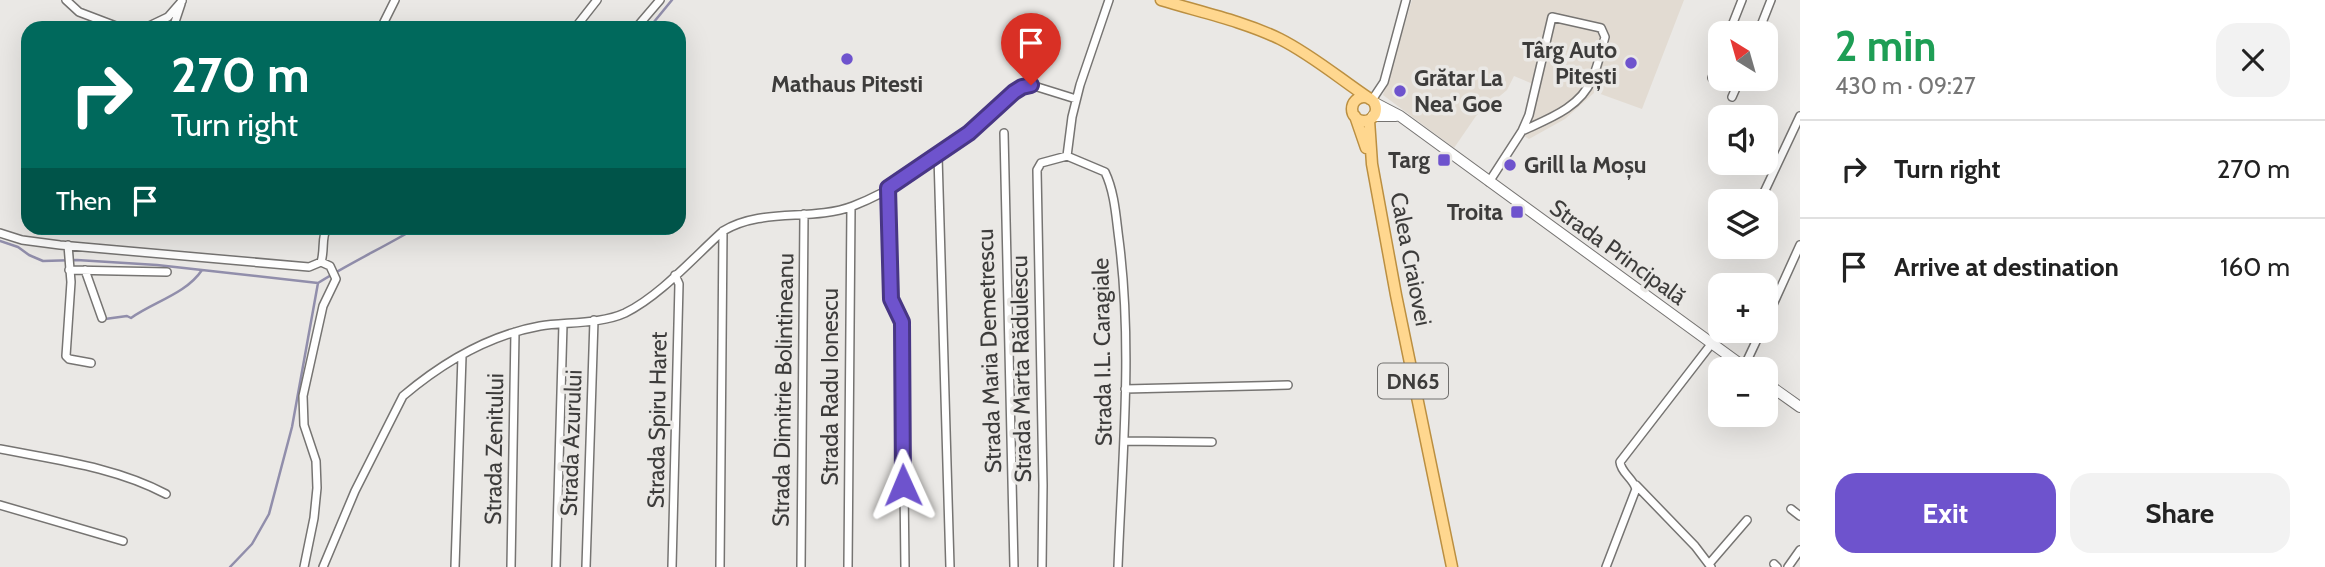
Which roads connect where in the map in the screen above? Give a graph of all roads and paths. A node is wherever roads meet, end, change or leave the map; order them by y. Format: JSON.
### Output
{"nodes":[{"id":1,"x":66,"y":0,"type":"edge"},
{"id":2,"x":182,"y":0,"type":"edge"},
{"id":3,"x":396,"y":0,"type":"edge"},
{"id":4,"x":597,"y":0,"type":"edge"},
{"id":5,"x":660,"y":0,"type":"edge"},
{"id":6,"x":1109,"y":0,"type":"edge"},
{"id":7,"x":1161,"y":0,"type":"edge"},
{"id":8,"x":1406,"y":0,"type":"edge"},
{"id":9,"x":1742,"y":0,"type":"edge"},
{"id":10,"x":1771,"y":0,"type":"edge"},
{"id":11,"x":103,"y":21,"type":"edge"},
{"id":12,"x":160,"y":21,"type":"edge"},
{"id":13,"x":175,"y":21,"type":"edge"},
{"id":14,"x":385,"y":21,"type":"edge"},
{"id":15,"x":580,"y":21,"type":"edge"},
{"id":16,"x":642,"y":21,"type":"edge"},
{"id":17,"x":1734,"y":21,"type":"edge"},
{"id":18,"x":1763,"y":21,"type":"edge"},
{"id":19,"x":1337,"y":78,"type":"junction"},
{"id":20,"x":1735,"y":91,"type":"edge"},
{"id":21,"x":1732,"y":97,"type":"dead end"},
{"id":22,"x":1076,"y":99,"type":"junction"},
{"id":23,"x":1372,"y":101,"type":"junction"},
{"id":24,"x":1354,"y":112,"type":"junction"},
{"id":25,"x":1400,"y":116,"type":"junction"},
{"id":26,"x":1800,"y":116,"type":"edge"},
{"id":27,"x":1371,"y":118,"type":"junction"},
{"id":28,"x":1522,"y":131,"type":"junction"},
{"id":29,"x":1004,"y":133,"type":"dead end"},
{"id":30,"x":938,"y":156,"type":"junction"},
{"id":31,"x":1067,"y":156,"type":"junction"},
{"id":32,"x":1372,"y":164,"type":"junction"},
{"id":33,"x":1489,"y":182,"type":"junction"},
{"id":34,"x":888,"y":188,"type":"junction"},
{"id":35,"x":1766,"y":189,"type":"edge"},
{"id":36,"x":851,"y":207,"type":"junction"},
{"id":37,"x":804,"y":214,"type":"junction"},
{"id":38,"x":723,"y":231,"type":"junction"},
{"id":39,"x":0,"y":233,"type":"edge"},
{"id":40,"x":325,"y":235,"type":"edge"},
{"id":41,"x":1800,"y":245,"type":"edge"},
{"id":42,"x":68,"y":249,"type":"junction"},
{"id":43,"x":321,"y":262,"type":"junction"},
{"id":44,"x":1796,"y":266,"type":"edge"},
{"id":45,"x":68,"y":267,"type":"junction"},
{"id":46,"x":85,"y":270,"type":"junction"},
{"id":47,"x":167,"y":272,"type":"dead end"},
{"id":48,"x":675,"y":275,"type":"junction"},
{"id":49,"x":1778,"y":298,"type":"edge"},
{"id":50,"x":102,"y":318,"type":"dead end"},
{"id":51,"x":594,"y":320,"type":"junction"},
{"id":52,"x":563,"y":324,"type":"junction"},
{"id":53,"x":515,"y":332,"type":"junction"},
{"id":54,"x":1708,"y":340,"type":"edge"},
{"id":55,"x":1712,"y":343,"type":"joint"},
{"id":56,"x":461,"y":356,"type":"junction"},
{"id":57,"x":1730,"y":357,"type":"edge"},
{"id":58,"x":91,"y":363,"type":"dead end"},
{"id":59,"x":1288,"y":385,"type":"dead end"},
{"id":60,"x":1125,"y":389,"type":"junction"},
{"id":61,"x":1778,"y":391,"type":"edge"},
{"id":62,"x":1800,"y":407,"type":"edge"},
{"id":63,"x":1125,"y":442,"type":"junction"},
{"id":64,"x":1212,"y":442,"type":"dead end"},
{"id":65,"x":0,"y":449,"type":"edge"},
{"id":66,"x":1635,"y":483,"type":"junction"},
{"id":67,"x":166,"y":494,"type":"dead end"},
{"id":68,"x":0,"y":505,"type":"edge"},
{"id":69,"x":1791,"y":509,"type":"dead end"},
{"id":70,"x":1800,"y":516,"type":"edge"},
{"id":71,"x":1746,"y":520,"type":"dead end"},
{"id":72,"x":123,"y":541,"type":"dead end"},
{"id":73,"x":1800,"y":550,"type":"edge"},
{"id":74,"x":1710,"y":566,"type":"edge"},
{"id":75,"x":304,"y":567,"type":"edge"},
{"id":76,"x":323,"y":567,"type":"edge"},
{"id":77,"x":456,"y":567,"type":"edge"},
{"id":78,"x":511,"y":567,"type":"edge"},
{"id":79,"x":556,"y":567,"type":"edge"},
{"id":80,"x":586,"y":567,"type":"edge"},
{"id":81,"x":672,"y":567,"type":"edge"},
{"id":82,"x":720,"y":567,"type":"edge"},
{"id":83,"x":801,"y":567,"type":"edge"},
{"id":84,"x":848,"y":567,"type":"edge"},
{"id":85,"x":905,"y":567,"type":"edge"},
{"id":86,"x":950,"y":567,"type":"edge"},
{"id":87,"x":1014,"y":567,"type":"edge"},
{"id":88,"x":1042,"y":567,"type":"edge"},
{"id":89,"x":1118,"y":567,"type":"edge"},
{"id":90,"x":1452,"y":567,"type":"edge"},
{"id":91,"x":1606,"y":567,"type":"edge"},
{"id":92,"x":1788,"y":567,"type":"edge"}],
"edges":[{"from":1,"to":11,"type":"street"},
{"from":2,"to":12,"type":"street"},
{"from":2,"to":13,"type":"street"},
{"from":3,"to":14,"type":"street"},
{"from":4,"to":15,"type":"street"},
{"from":5,"to":16,"type":"street"},
{"from":6,"to":22,"type":"street"},
{"from":7,"to":19,"type":"main road","name":"Calea Craiovei","number":"DN65"},
{"from":8,"to":23,"type":"street"},
{"from":9,"to":17,"type":"street"},
{"from":10,"to":18,"type":"street"},
{"from":19,"to":23,"type":"main road","name":"Calea Craiovei","number":"DN65"},
{"from":19,"to":24,"type":"main road","name":"Calea Craiovei","number":"DN65"},
{"from":20,"to":21,"type":"street"},
{"from":22,"to":30,"type":"street"},
{"from":22,"to":31,"type":"street"},
{"from":23,"to":24,"type":"main road"},
{"from":23,"to":25,"type":"main road","name":"Strada Principală"},
{"from":23,"to":27,"type":"main road","number":"DN65"},
{"from":24,"to":27,"type":"main road"},
{"from":24,"to":32,"type":"main road","name":"Calea Craiovei","number":"DN65"},
{"from":25,"to":27,"type":"main road"},
{"from":25,"to":33,"type":"main road","name":"Strada Principală"},
{"from":26,"to":35,"type":"street"},
{"from":27,"to":32,"type":"main road","name":"Calea Craiovei","number":"DN65"},
{"from":28,"to":28,"type":"street"},
{"from":28,"to":33,"type":"street"},
{"from":29,"to":87,"type":"street","name":"Strada Maria Demetrescu"},
{"from":30,"to":34,"type":"street"},
{"from":30,"to":86,"type":"street"},
{"from":31,"to":60,"type":"street","name":"Strada I.L. Caragiale"},
{"from":31,"to":88,"type":"street","name":"Strada Marta Rădulescu"},
{"from":32,"to":90,"type":"main road","name":"Calea Craiovei","number":"DN65"},
{"from":33,"to":54,"type":"main road","name":"Strada Principală"},
{"from":34,"to":36,"type":"street"},
{"from":34,"to":85,"type":"street"},
{"from":36,"to":37,"type":"street"},
{"from":36,"to":84,"type":"street","name":"Strada Radu Ionescu"},
{"from":37,"to":38,"type":"street"},
{"from":37,"to":83,"type":"street","name":"Strada Dimitrie Bolintineanu"},
{"from":38,"to":48,"type":"street"},
{"from":38,"to":82,"type":"street"},
{"from":39,"to":42,"type":"street"},
{"from":40,"to":43,"type":"street"},
{"from":41,"to":44,"type":"street"},
{"from":42,"to":43,"type":"street"},
{"from":42,"to":45,"type":"street"},
{"from":43,"to":75,"type":"street"},
{"from":44,"to":49,"type":"street"},
{"from":45,"to":46,"type":"street"},
{"from":45,"to":58,"type":"street"},
{"from":46,"to":47,"type":"street"},
{"from":46,"to":50,"type":"street"},
{"from":48,"to":51,"type":"street"},
{"from":48,"to":81,"type":"street","name":"Strada Spiru Haret"},
{"from":51,"to":52,"type":"street"},
{"from":51,"to":80,"type":"street","name":"Strada Azurului"},
{"from":52,"to":53,"type":"street"},
{"from":52,"to":79,"type":"street"},
{"from":53,"to":56,"type":"street"},
{"from":53,"to":78,"type":"street","name":"Strada Zenitului"},
{"from":55,"to":57,"type":"main road","name":"Strada Principală"},
{"from":55,"to":66,"type":"street"},
{"from":56,"to":76,"type":"street"},
{"from":56,"to":77,"type":"street"},
{"from":59,"to":60,"type":"street"},
{"from":60,"to":63,"type":"street","name":"Strada I.L. Caragiale"},
{"from":61,"to":62,"type":"main road"},
{"from":63,"to":64,"type":"street"},
{"from":63,"to":89,"type":"street","name":"Strada I.L. Caragiale"},
{"from":65,"to":67,"type":"street"},
{"from":66,"to":74,"type":"street"},
{"from":66,"to":91,"type":"street"},
{"from":68,"to":72,"type":"street"},
{"from":69,"to":70,"type":"street"},
{"from":71,"to":74,"type":"street"},
{"from":73,"to":92,"type":"street"}]}
